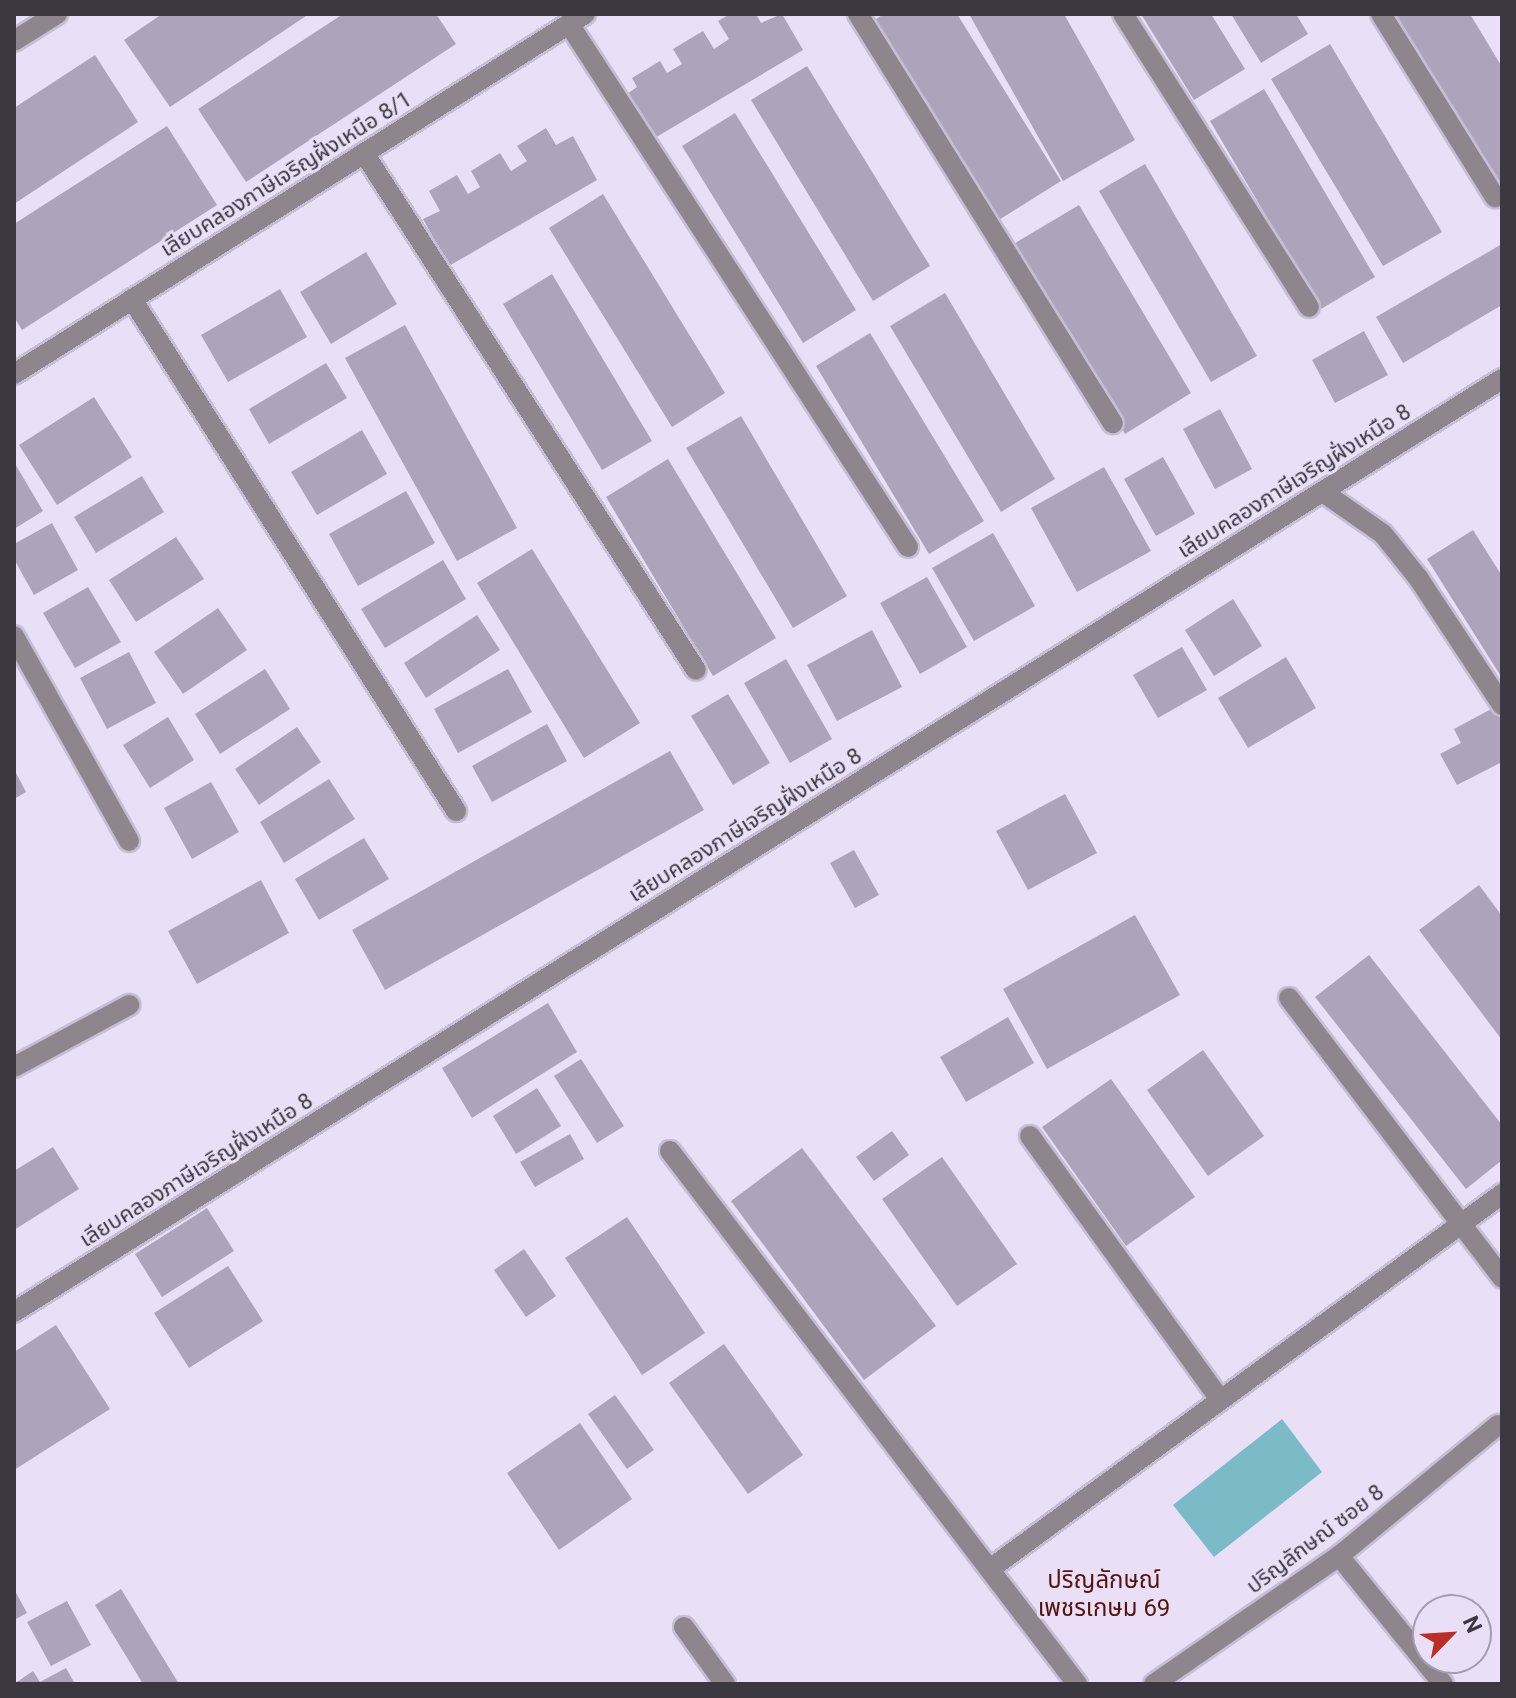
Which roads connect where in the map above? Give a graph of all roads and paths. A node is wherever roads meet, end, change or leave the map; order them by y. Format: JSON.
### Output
{"nodes":[{"id":1,"x":57,"y":14,"type":"edge"},
{"id":2,"x":858,"y":14,"type":"edge"},
{"id":3,"x":1123,"y":14,"type":"edge"},
{"id":4,"x":1381,"y":14,"type":"edge"},
{"id":5,"x":577,"y":19,"type":"edge"},
{"id":6,"x":14,"y":41,"type":"edge"},
{"id":7,"x":364,"y":153,"type":"junction"},
{"id":8,"x":1495,"y":197,"type":"dead end"},
{"id":9,"x":132,"y":299,"type":"junction"},
{"id":10,"x":1309,"y":307,"type":"dead end"},
{"id":11,"x":14,"y":374,"type":"edge"},
{"id":12,"x":1502,"y":379,"type":"edge"},
{"id":13,"x":1113,"y":423,"type":"dead end"},
{"id":14,"x":1323,"y":492,"type":"junction"},
{"id":15,"x":908,"y":547,"type":"dead end"},
{"id":16,"x":14,"y":636,"type":"edge"},
{"id":17,"x":696,"y":670,"type":"dead end"},
{"id":18,"x":1502,"y":705,"type":"edge"},
{"id":19,"x":456,"y":811,"type":"dead end"},
{"id":20,"x":129,"y":841,"type":"dead end"},
{"id":21,"x":1289,"y":998,"type":"dead end"},
{"id":22,"x":129,"y":1005,"type":"dead end"},
{"id":23,"x":14,"y":1067,"type":"edge"},
{"id":24,"x":1030,"y":1136,"type":"dead end"},
{"id":25,"x":670,"y":1151,"type":"dead end"},
{"id":26,"x":1502,"y":1194,"type":"edge"},
{"id":27,"x":1462,"y":1223,"type":"junction"},
{"id":28,"x":1502,"y":1278,"type":"edge"},
{"id":29,"x":14,"y":1312,"type":"edge"},
{"id":30,"x":1220,"y":1399,"type":"junction"},
{"id":31,"x":1498,"y":1425,"type":"dead end"},
{"id":32,"x":1339,"y":1556,"type":"junction"},
{"id":33,"x":990,"y":1569,"type":"junction"},
{"id":34,"x":684,"y":1627,"type":"dead end"},
{"id":35,"x":1073,"y":1683,"type":"edge"},
{"id":36,"x":725,"y":1684,"type":"edge"},
{"id":37,"x":1154,"y":1684,"type":"edge"},
{"id":38,"x":1443,"y":1684,"type":"edge"}],
"edges":[{"from":1,"to":6,"type":"street"},
{"from":2,"to":13,"type":"street"},
{"from":3,"to":10,"type":"street"},
{"from":4,"to":8,"type":"street"},
{"from":5,"to":7,"type":"street","name":"เลียบคลองภาษีเจริญฝั่งเหนือ 8/1"},
{"from":5,"to":15,"type":"street"},
{"from":7,"to":9,"type":"street","name":"เลียบคลองภาษีเจริญฝั่งเหนือ 8/1"},
{"from":7,"to":17,"type":"street"},
{"from":9,"to":11,"type":"street","name":"เลียบคลองภาษีเจริญฝั่งเหนือ 8/1"},
{"from":9,"to":19,"type":"street"},
{"from":12,"to":14,"type":"street","name":"เลียบคลองภาษีเจริญฝั่งเหนือ 8"},
{"from":14,"to":18,"type":"street"},
{"from":14,"to":29,"type":"street","name":"เลียบคลองภาษีเจริญฝั่งเหนือ 8"},
{"from":16,"to":20,"type":"street"},
{"from":21,"to":27,"type":"street"},
{"from":22,"to":23,"type":"street"},
{"from":24,"to":30,"type":"street"},
{"from":25,"to":33,"type":"street"},
{"from":26,"to":27,"type":"street"},
{"from":27,"to":28,"type":"street"},
{"from":27,"to":30,"type":"street"},
{"from":30,"to":33,"type":"street"},
{"from":31,"to":32,"type":"street","name":"ปริญลักษณ์ ซอย 8"},
{"from":32,"to":37,"type":"street","name":"ปริญลักษณ์ ซอย 8"},
{"from":32,"to":38,"type":"street"},
{"from":33,"to":35,"type":"street"},
{"from":34,"to":36,"type":"street"}]}
